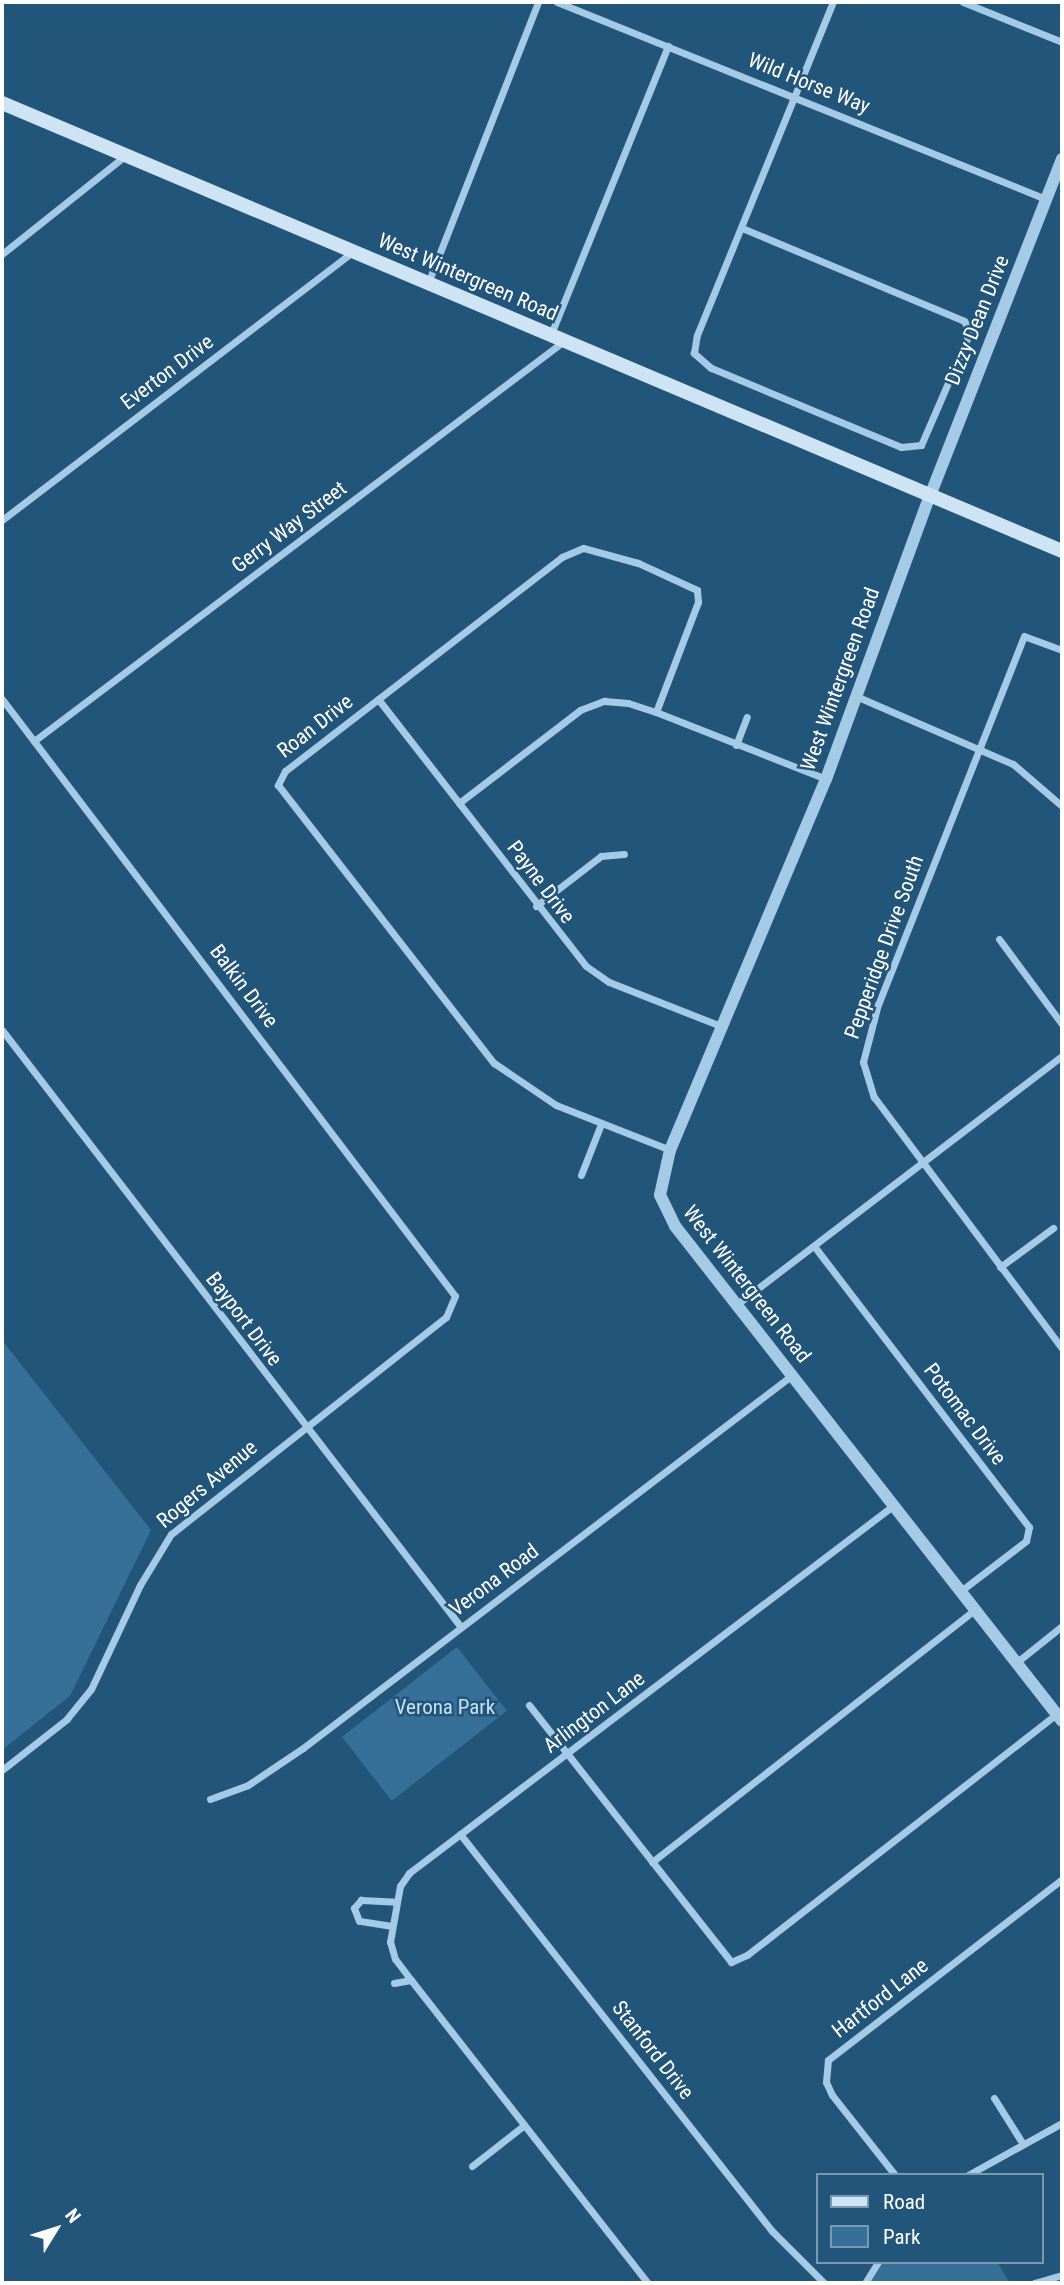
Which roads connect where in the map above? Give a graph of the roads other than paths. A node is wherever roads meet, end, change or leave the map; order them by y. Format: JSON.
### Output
{"nodes":[{"id":1,"x":538,"y":2,"type":"edge"},
{"id":2,"x":558,"y":2,"type":"edge"},
{"id":3,"x":833,"y":2,"type":"edge"},
{"id":4,"x":963,"y":2,"type":"edge"},
{"id":5,"x":1062,"y":42,"type":"edge"},
{"id":6,"x":668,"y":46,"type":"junction"},
{"id":7,"x":794,"y":95,"type":"junction"},
{"id":8,"x":2,"y":103,"type":"edge"},
{"id":9,"x":126,"y":155,"type":"junction"},
{"id":10,"x":1062,"y":159,"type":"edge"},
{"id":11,"x":1046,"y":199,"type":"junction"},
{"id":12,"x":742,"y":228,"type":"junction"},
{"id":13,"x":353,"y":252,"type":"junction"},
{"id":14,"x":2,"y":254,"type":"edge"},
{"id":15,"x":428,"y":283,"type":"junction"},
{"id":16,"x":551,"y":334,"type":"junction"},
{"id":17,"x":565,"y":341,"type":"junction"},
{"id":18,"x":930,"y":495,"type":"junction"},
{"id":19,"x":2,"y":520,"type":"edge"},
{"id":20,"x":1062,"y":551,"type":"edge"},
{"id":21,"x":1062,"y":650,"type":"edge"},
{"id":22,"x":858,"y":697,"type":"junction"},
{"id":23,"x":2,"y":699,"type":"edge"},
{"id":24,"x":378,"y":699,"type":"junction"},
{"id":25,"x":656,"y":712,"type":"junction"},
{"id":26,"x":747,"y":718,"type":"dead end"},
{"id":27,"x":34,"y":741,"type":"junction"},
{"id":28,"x":736,"y":746,"type":"junction"},
{"id":29,"x":979,"y":747,"type":"junction"},
{"id":30,"x":826,"y":779,"type":"junction"},
{"id":31,"x":459,"y":803,"type":"junction"},
{"id":32,"x":1062,"y":806,"type":"edge"},
{"id":33,"x":624,"y":854,"type":"dead end"},
{"id":34,"x":536,"y":905,"type":"junction"},
{"id":35,"x":999,"y":939,"type":"dead end"},
{"id":36,"x":1062,"y":1024,"type":"edge"},
{"id":37,"x":723,"y":1027,"type":"junction"},
{"id":38,"x":2,"y":1030,"type":"edge"},
{"id":39,"x":1062,"y":1056,"type":"edge"},
{"id":40,"x":601,"y":1124,"type":"junction"},
{"id":41,"x":670,"y":1150,"type":"junction"},
{"id":42,"x":922,"y":1162,"type":"junction"},
{"id":43,"x":581,"y":1175,"type":"dead end"},
{"id":44,"x":1053,"y":1228,"type":"dead end"},
{"id":45,"x":814,"y":1246,"type":"junction"},
{"id":46,"x":1000,"y":1267,"type":"junction"},
{"id":47,"x":455,"y":1296,"type":"joint"},
{"id":48,"x":736,"y":1304,"type":"junction"},
{"id":49,"x":1062,"y":1348,"type":"edge"},
{"id":50,"x":791,"y":1376,"type":"junction"},
{"id":51,"x":305,"y":1427,"type":"junction"},
{"id":52,"x":894,"y":1505,"type":"junction"},
{"id":53,"x":962,"y":1590,"type":"junction"},
{"id":54,"x":977,"y":1608,"type":"junction"},
{"id":55,"x":1062,"y":1626,"type":"edge"},
{"id":56,"x":461,"y":1627,"type":"junction"},
{"id":57,"x":1017,"y":1662,"type":"junction"},
{"id":58,"x":529,"y":1705,"type":"dead end"},
{"id":59,"x":1060,"y":1718,"type":"edge"},
{"id":60,"x":568,"y":1754,"type":"junction"},
{"id":61,"x":2,"y":1770,"type":"edge"},
{"id":62,"x":211,"y":1799,"type":"dead end"},
{"id":63,"x":460,"y":1834,"type":"junction"},
{"id":64,"x":652,"y":1862,"type":"junction"},
{"id":65,"x":1062,"y":1878,"type":"edge"},
{"id":66,"x":396,"y":1902,"type":"junction"},
{"id":67,"x":392,"y":1926,"type":"junction"},
{"id":68,"x":411,"y":1980,"type":"junction"},
{"id":69,"x":394,"y":1983,"type":"dead end"},
{"id":70,"x":994,"y":2098,"type":"dead end"},
{"id":71,"x":1062,"y":2123,"type":"edge"},
{"id":72,"x":523,"y":2126,"type":"junction"},
{"id":73,"x":1023,"y":2144,"type":"junction"},
{"id":74,"x":472,"y":2166,"type":"dead end"},
{"id":75,"x":893,"y":2173,"type":"edge"},
{"id":76,"x":972,"y":2173,"type":"edge"},
{"id":77,"x":877,"y":2264,"type":"edge"},
{"id":78,"x":1062,"y":2275,"type":"edge"},
{"id":79,"x":648,"y":2283,"type":"edge"},
{"id":80,"x":824,"y":2283,"type":"edge"},
{"id":81,"x":865,"y":2283,"type":"edge"},
{"id":82,"x":1034,"y":2283,"type":"edge"}],
"edges":[{"from":1,"to":15,"type":"street"},
{"from":2,"to":6,"type":"street","name":"Wild Horse Way"},
{"from":3,"to":7,"type":"street"},
{"from":4,"to":5,"type":"street"},
{"from":6,"to":7,"type":"street","name":"Wild Horse Way"},
{"from":6,"to":16,"type":"street"},
{"from":7,"to":11,"type":"street","name":"Wild Horse Way"},
{"from":7,"to":12,"type":"street"},
{"from":8,"to":9,"type":"main road","name":"West Wintergreen Road"},
{"from":9,"to":13,"type":"main road","name":"West Wintergreen Road"},
{"from":9,"to":14,"type":"street"},
{"from":10,"to":11,"type":"street","name":"Dizzy Dean Drive"},
{"from":11,"to":18,"type":"street","name":"Dizzy Dean Drive"},
{"from":12,"to":12,"type":"street"},
{"from":13,"to":15,"type":"main road","name":"West Wintergreen Road"},
{"from":13,"to":19,"type":"street","name":"Everton Drive"},
{"from":15,"to":16,"type":"main road","name":"West Wintergreen Road"},
{"from":16,"to":17,"type":"main road","name":"West Wintergreen Road"},
{"from":17,"to":18,"type":"main road","name":"West Wintergreen Road"},
{"from":17,"to":27,"type":"street","name":"Gerry Way Street"},
{"from":18,"to":20,"type":"main road"},
{"from":18,"to":22,"type":"street","name":"West Wintergreen Road"},
{"from":21,"to":29,"type":"street","name":"Pepperidge Drive South"},
{"from":22,"to":29,"type":"street"},
{"from":22,"to":30,"type":"street","name":"West Wintergreen Road"},
{"from":23,"to":27,"type":"street","name":"Balkin Drive"},
{"from":24,"to":25,"type":"street","name":"Roan Drive"},
{"from":24,"to":31,"type":"street","name":"Payne Drive"},
{"from":24,"to":40,"type":"street","name":"Roan Drive"},
{"from":25,"to":28,"type":"street"},
{"from":25,"to":31,"type":"street"},
{"from":26,"to":28,"type":"street"},
{"from":27,"to":47,"type":"street","name":"Balkin Drive"},
{"from":28,"to":30,"type":"street"},
{"from":29,"to":32,"type":"street"},
{"from":29,"to":42,"type":"street","name":"Pepperidge Drive South"},
{"from":30,"to":37,"type":"street","name":"West Wintergreen Road"},
{"from":31,"to":34,"type":"street","name":"Payne Drive"},
{"from":33,"to":34,"type":"street"},
{"from":34,"to":37,"type":"street","name":"Payne Drive"},
{"from":35,"to":36,"type":"street"},
{"from":37,"to":41,"type":"street","name":"West Wintergreen Road"},
{"from":38,"to":51,"type":"street","name":"Bayport Drive"},
{"from":39,"to":42,"type":"street"},
{"from":40,"to":41,"type":"street","name":"Roan Drive"},
{"from":40,"to":43,"type":"street"},
{"from":41,"to":48,"type":"street","name":"West Wintergreen Road"},
{"from":42,"to":45,"type":"street"},
{"from":42,"to":46,"type":"street","name":"Pepperidge Drive South"},
{"from":44,"to":46,"type":"street"},
{"from":45,"to":48,"type":"street"},
{"from":45,"to":53,"type":"street","name":"Potomac Drive"},
{"from":46,"to":49,"type":"street","name":"Pepperidge Drive South"},
{"from":47,"to":51,"type":"street","name":"Rogers Avenue"},
{"from":48,"to":50,"type":"street","name":"West Wintergreen Road"},
{"from":50,"to":52,"type":"street","name":"West Wintergreen Road"},
{"from":50,"to":56,"type":"street","name":"Verona Road"},
{"from":51,"to":56,"type":"street","name":"Bayport Drive"},
{"from":51,"to":61,"type":"street","name":"Rogers Avenue"},
{"from":52,"to":53,"type":"street","name":"West Wintergreen Road"},
{"from":52,"to":60,"type":"street","name":"Arlington Lane"},
{"from":53,"to":54,"type":"street","name":"West Wintergreen Road"},
{"from":54,"to":57,"type":"street","name":"West Wintergreen Road"},
{"from":54,"to":64,"type":"street"},
{"from":55,"to":57,"type":"street"},
{"from":56,"to":62,"type":"street","name":"Verona Road"},
{"from":57,"to":59,"type":"street","name":"West Wintergreen Road"},
{"from":58,"to":60,"type":"street"},
{"from":59,"to":64,"type":"street"},
{"from":60,"to":63,"type":"street","name":"Arlington Lane"},
{"from":60,"to":64,"type":"street"},
{"from":63,"to":66,"type":"street","name":"Arlington Lane"},
{"from":63,"to":80,"type":"street","name":"Stanford Drive"},
{"from":65,"to":75,"type":"street","name":"Hartford Lane"},
{"from":66,"to":67,"type":"street","name":"Arlington Lane"},
{"from":66,"to":67,"type":"street"},
{"from":67,"to":68,"type":"street","name":"Arlington Lane"},
{"from":68,"to":69,"type":"street"},
{"from":68,"to":72,"type":"street","name":"Arlington Lane"},
{"from":70,"to":73,"type":"street"},
{"from":71,"to":73,"type":"street"},
{"from":72,"to":74,"type":"street"},
{"from":72,"to":79,"type":"street","name":"Arlington Lane"},
{"from":73,"to":76,"type":"street"},
{"from":77,"to":81,"type":"street"},
{"from":78,"to":82,"type":"street"}]}
